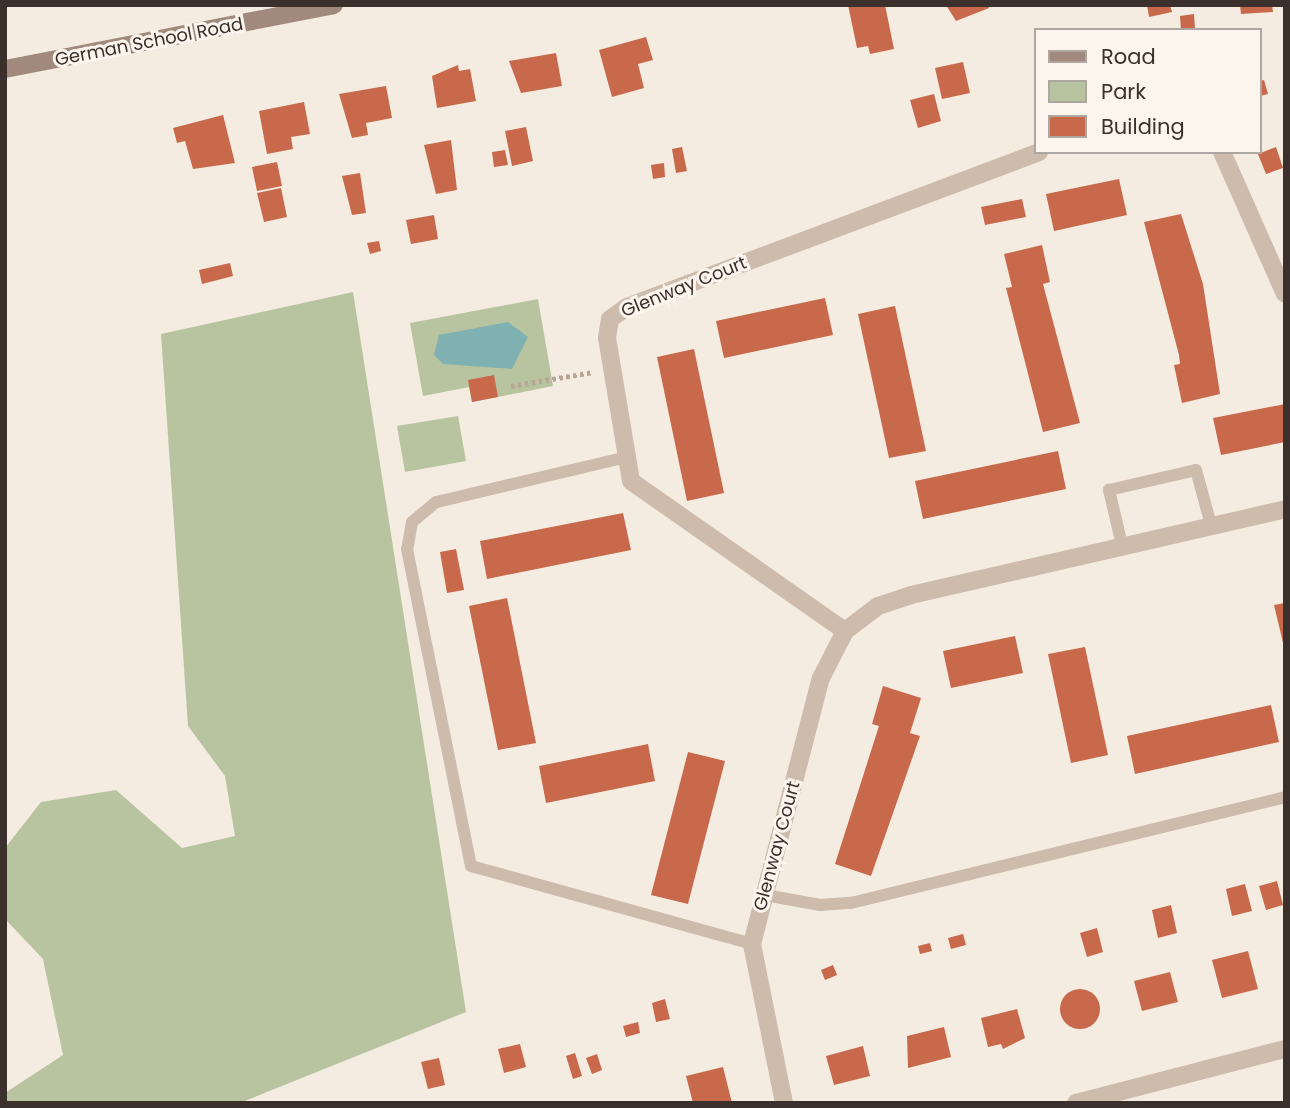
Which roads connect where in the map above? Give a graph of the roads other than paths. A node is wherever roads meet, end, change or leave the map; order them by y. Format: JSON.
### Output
{"nodes":[{"id":1,"x":332,"y":5,"type":"edge"},
{"id":2,"x":5,"y":69,"type":"edge"},
{"id":3,"x":1034,"y":154,"type":"edge"},
{"id":4,"x":1223,"y":154,"type":"edge"},
{"id":5,"x":1285,"y":294,"type":"edge"},
{"id":6,"x":627,"y":457,"type":"junction"},
{"id":7,"x":1285,"y":509,"type":"edge"},
{"id":8,"x":1212,"y":525,"type":"junction"},
{"id":9,"x":1122,"y":545,"type":"junction"},
{"id":10,"x":845,"y":631,"type":"junction"},
{"id":11,"x":1285,"y":797,"type":"edge"},
{"id":12,"x":765,"y":895,"type":"junction"},
{"id":13,"x":752,"y":944,"type":"junction"},
{"id":14,"x":1285,"y":1049,"type":"edge"},
{"id":15,"x":784,"y":1103,"type":"edge"},
{"id":16,"x":1076,"y":1103,"type":"edge"}],
"edges":[{"from":1,"to":2,"type":"street","name":"German School Road"},
{"from":3,"to":6,"type":"street","name":"Glenway Court"},
{"from":4,"to":5,"type":"street"},
{"from":6,"to":10,"type":"street","name":"Glenway Court"},
{"from":6,"to":13,"type":"lane"},
{"from":7,"to":8,"type":"street","name":"Glenway Court"},
{"from":8,"to":9,"type":"street","name":"Glenway Court"},
{"from":8,"to":9,"type":"lane"},
{"from":9,"to":10,"type":"street","name":"Glenway Court"},
{"from":10,"to":12,"type":"street","name":"Glenway Court"},
{"from":11,"to":12,"type":"lane"},
{"from":12,"to":13,"type":"street","name":"Glenway Court"},
{"from":13,"to":15,"type":"street"},
{"from":14,"to":16,"type":"street"}]}
